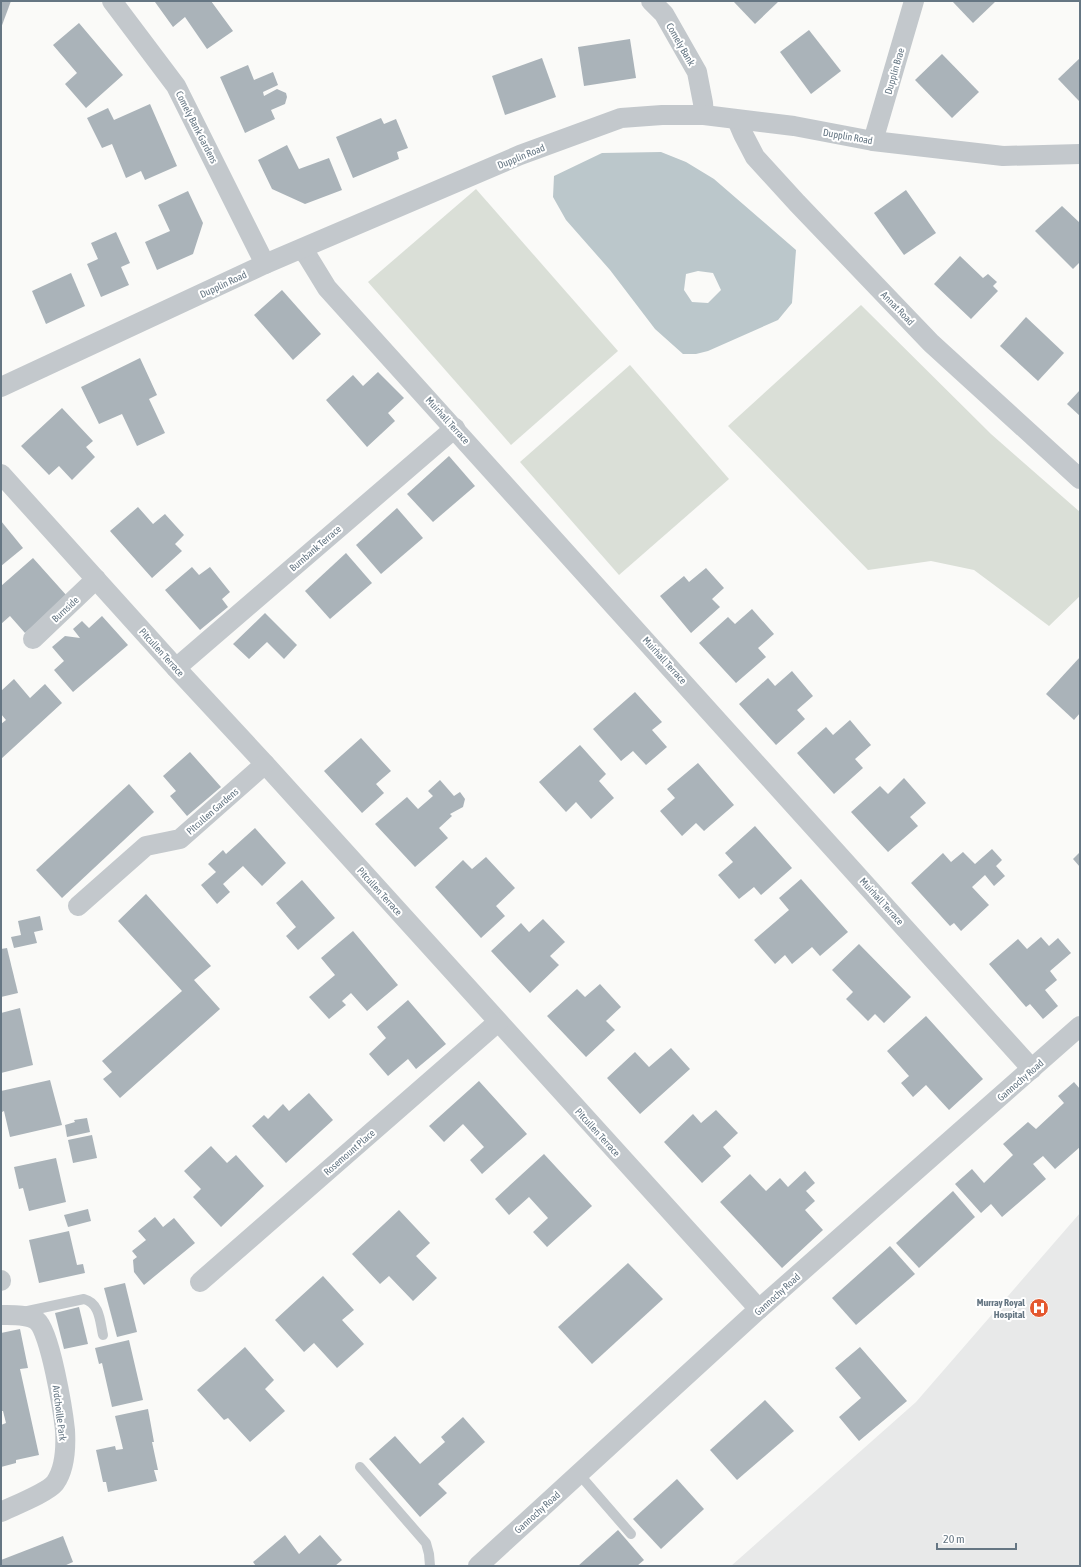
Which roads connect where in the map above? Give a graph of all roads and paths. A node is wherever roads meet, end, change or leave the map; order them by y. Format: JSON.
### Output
{"nodes":[{"id":1,"x":112,"y":1,"type":"edge"},
{"id":2,"x":651,"y":1,"type":"edge"},
{"id":3,"x":914,"y":1,"type":"edge"},
{"id":4,"x":704,"y":115,"type":"junction"},
{"id":5,"x":737,"y":120,"type":"junction"},
{"id":6,"x":873,"y":141,"type":"junction"},
{"id":7,"x":1080,"y":154,"type":"edge"},
{"id":8,"x":302,"y":249,"type":"junction"},
{"id":9,"x":266,"y":264,"type":"junction"},
{"id":10,"x":1,"y":387,"type":"edge"},
{"id":11,"x":455,"y":428,"type":"junction"},
{"id":12,"x":1,"y":474,"type":"edge"},
{"id":13,"x":1080,"y":479,"type":"edge"},
{"id":14,"x":96,"y":579,"type":"junction"},
{"id":15,"x":33,"y":639,"type":"dead end"},
{"id":16,"x":176,"y":668,"type":"junction"},
{"id":17,"x":266,"y":764,"type":"junction"},
{"id":18,"x":78,"y":906,"type":"dead end"},
{"id":19,"x":498,"y":1022,"type":"junction"},
{"id":20,"x":1080,"y":1026,"type":"edge"},
{"id":21,"x":1032,"y":1069,"type":"junction"},
{"id":22,"x":200,"y":1282,"type":"dead end"},
{"id":23,"x":759,"y":1309,"type":"junction"},
{"id":24,"x":6,"y":1315,"type":"edge"},
{"id":25,"x":103,"y":1335,"type":"dead end"},
{"id":26,"x":360,"y":1466,"type":"dead end"},
{"id":27,"x":579,"y":1474,"type":"junction"},
{"id":28,"x":1,"y":1512,"type":"edge"},
{"id":29,"x":631,"y":1534,"type":"dead end"},
{"id":30,"x":430,"y":1566,"type":"edge"},
{"id":31,"x":478,"y":1566,"type":"edge"}],
"edges":[{"from":1,"to":9,"type":"street","name":"Comely Bank Gardens"},
{"from":2,"to":4,"type":"street","name":"Comely Bank"},
{"from":3,"to":6,"type":"street","name":"Dupplin Brae"},
{"from":4,"to":5,"type":"street","name":"Dupplin Road"},
{"from":4,"to":8,"type":"street","name":"Dupplin Road"},
{"from":5,"to":6,"type":"street","name":"Dupplin Road"},
{"from":5,"to":13,"type":"street","name":"Annat Road"},
{"from":6,"to":7,"type":"street","name":"Dupplin Road"},
{"from":8,"to":9,"type":"street","name":"Dupplin Road"},
{"from":8,"to":11,"type":"street","name":"Muirhall Terrace"},
{"from":9,"to":10,"type":"street","name":"Dupplin Road"},
{"from":11,"to":16,"type":"street","name":"Burnbank Terrace"},
{"from":11,"to":21,"type":"street","name":"Muirhall Terrace"},
{"from":12,"to":14,"type":"street","name":"Pitcullen Terrace"},
{"from":14,"to":15,"type":"street","name":"Burnside"},
{"from":14,"to":16,"type":"street","name":"Pitcullen Terrace"},
{"from":16,"to":17,"type":"street","name":"Pitcullen Terrace"},
{"from":17,"to":18,"type":"street","name":"Pitcullen Gardens"},
{"from":17,"to":19,"type":"street","name":"Pitcullen Terrace"},
{"from":19,"to":22,"type":"street","name":"Rosemount Place"},
{"from":19,"to":23,"type":"street","name":"Pitcullen Terrace"},
{"from":20,"to":21,"type":"street","name":"Gannochy Road"},
{"from":21,"to":23,"type":"street","name":"Gannochy Road"},
{"from":23,"to":27,"type":"street","name":"Gannochy Road"},
{"from":24,"to":25,"type":"lane"},
{"from":24,"to":28,"type":"street","name":"Ardchoille Park"},
{"from":26,"to":30,"type":"lane"},
{"from":27,"to":29,"type":"lane"},
{"from":27,"to":31,"type":"street","name":"Gannochy Road"}]}
